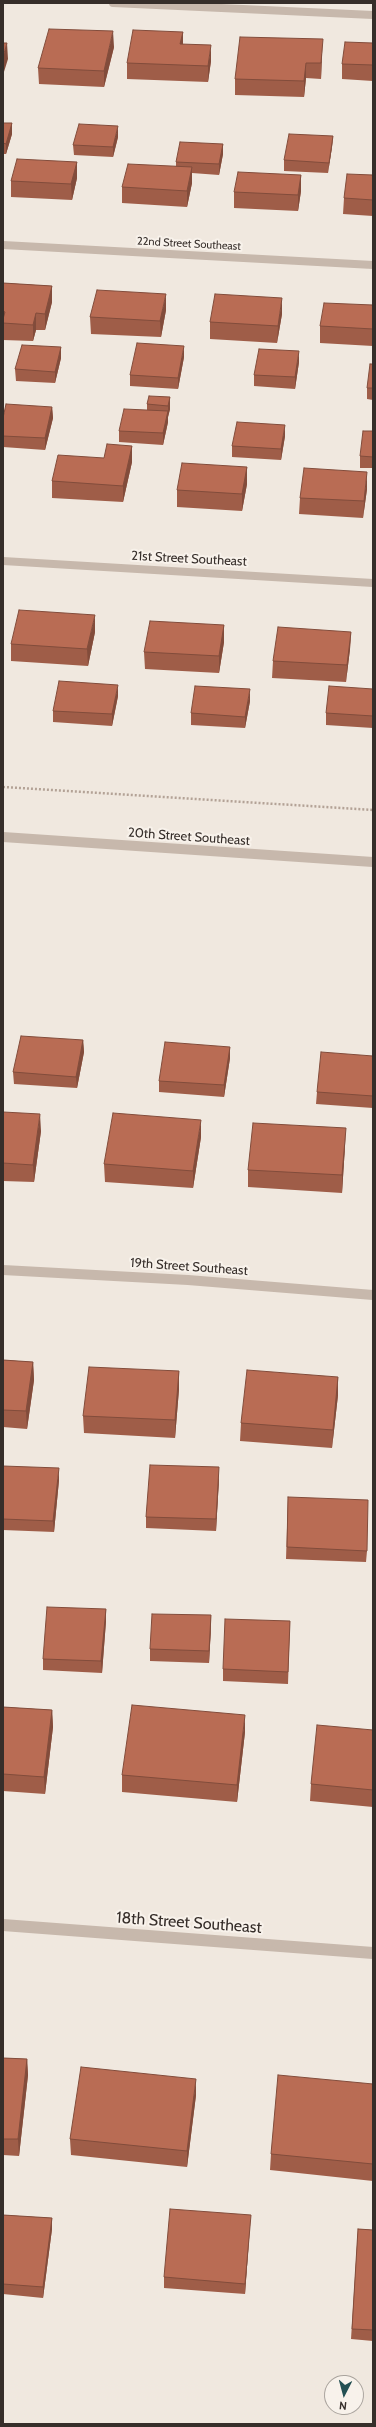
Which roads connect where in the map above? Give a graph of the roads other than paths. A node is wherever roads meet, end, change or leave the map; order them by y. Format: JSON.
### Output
{"nodes":[{"id":1,"x":113,"y":3,"type":"edge"},
{"id":2,"x":210,"y":5,"type":"edge"},
{"id":3,"x":373,"y":15,"type":"edge"},
{"id":4,"x":3,"y":246,"type":"edge"},
{"id":5,"x":373,"y":265,"type":"edge"},
{"id":6,"x":3,"y":561,"type":"edge"},
{"id":7,"x":373,"y":583,"type":"edge"},
{"id":8,"x":3,"y":837,"type":"edge"},
{"id":9,"x":373,"y":862,"type":"edge"},
{"id":10,"x":3,"y":1270,"type":"edge"},
{"id":11,"x":373,"y":1295,"type":"edge"},
{"id":12,"x":3,"y":1925,"type":"edge"},
{"id":13,"x":373,"y":1954,"type":"edge"}],
"edges":[{"from":1,"to":2,"type":"street"},
{"from":2,"to":3,"type":"street"},
{"from":4,"to":5,"type":"street","name":"22nd Street Southeast"},
{"from":6,"to":7,"type":"street","name":"21st Street Southeast"},
{"from":8,"to":9,"type":"street","name":"20th Street Southeast"},
{"from":10,"to":11,"type":"street","name":"19th Street Southeast"},
{"from":12,"to":13,"type":"street","name":"18th Street Southeast"}]}
